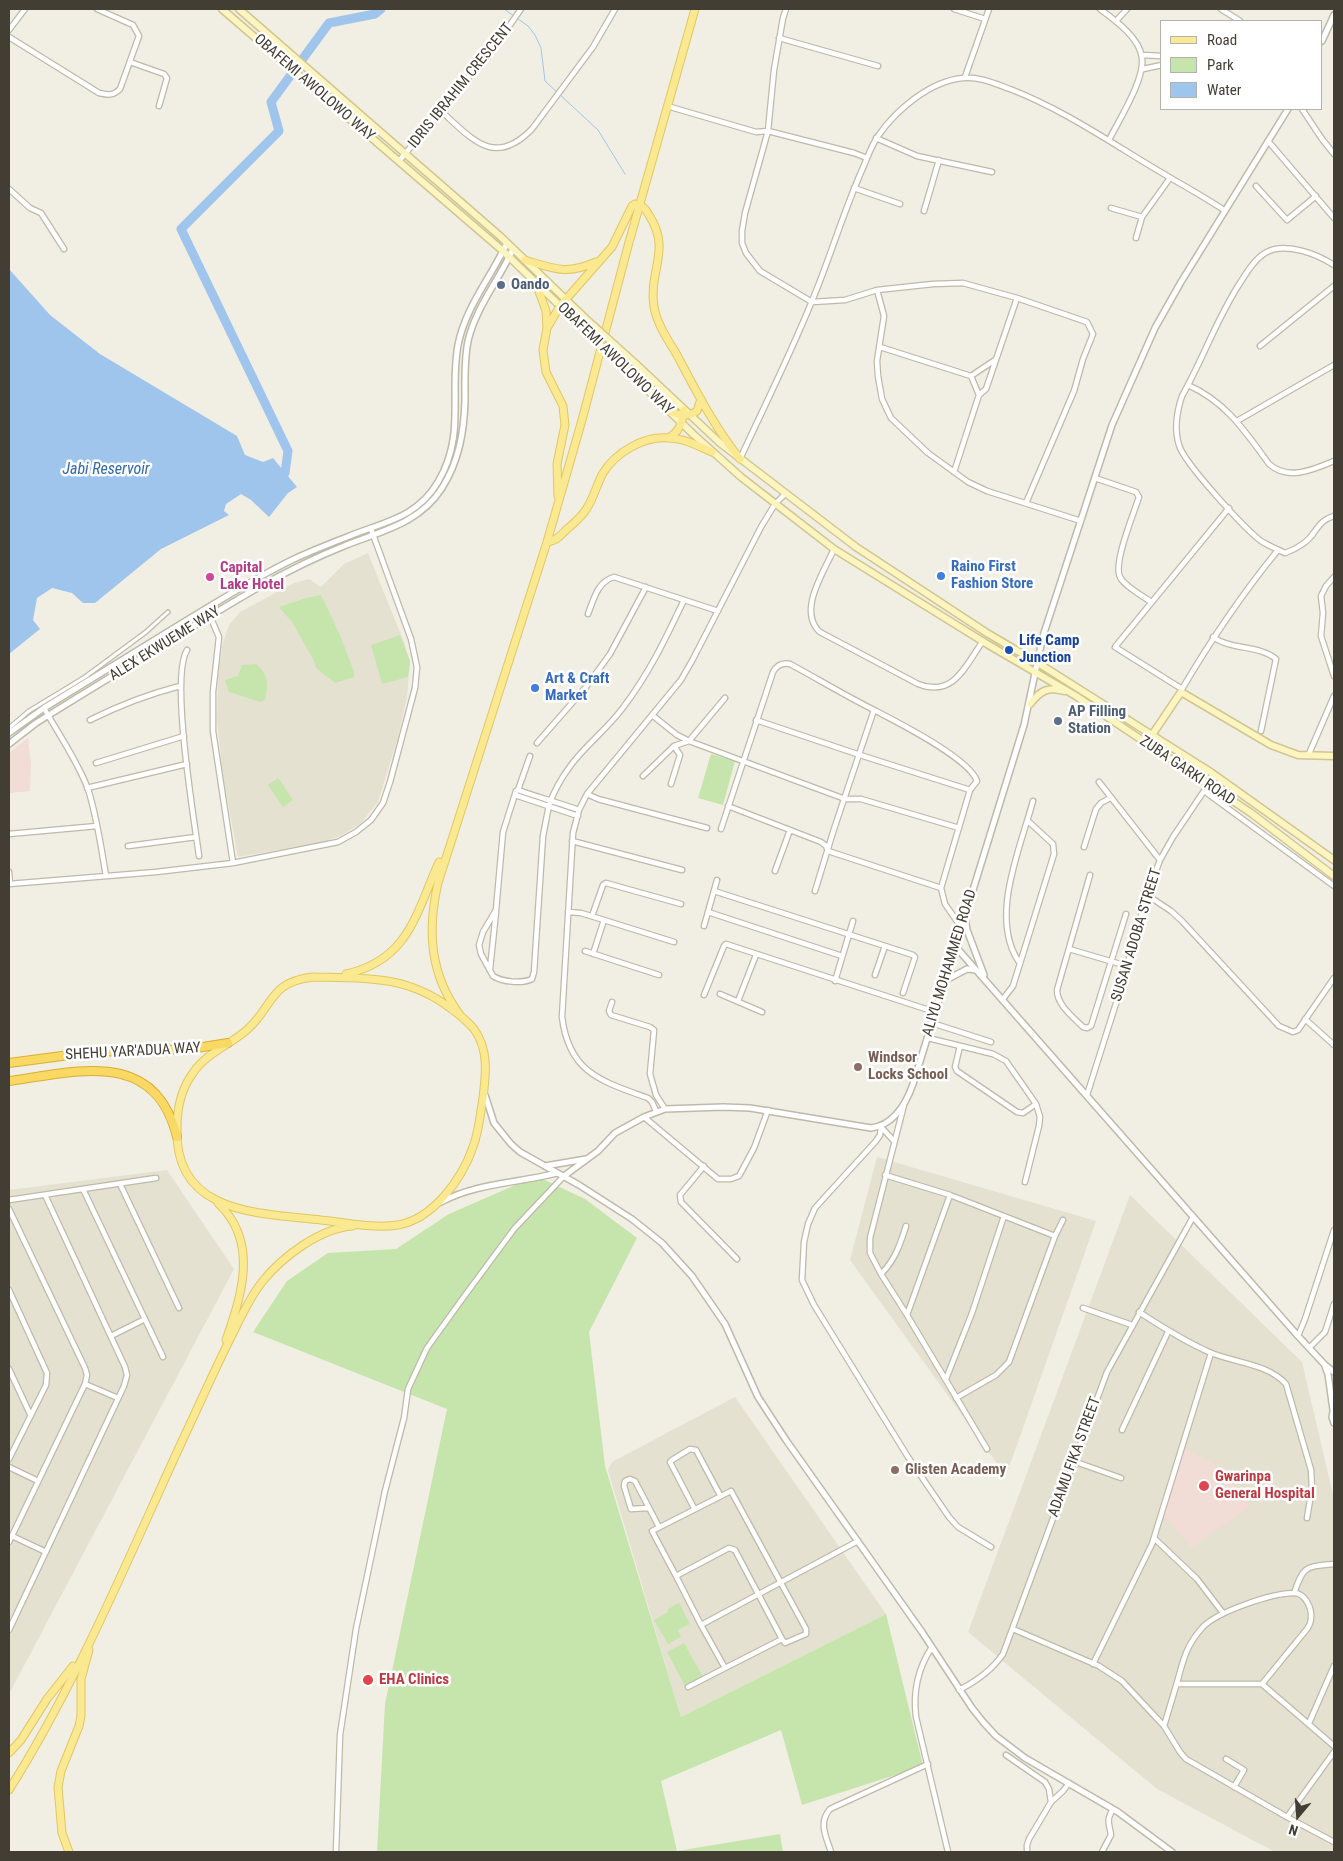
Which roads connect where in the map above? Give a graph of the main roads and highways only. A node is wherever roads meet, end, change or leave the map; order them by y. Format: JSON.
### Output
{"nodes":[{"id":1,"x":222,"y":9,"type":"edge"},
{"id":2,"x":239,"y":9,"type":"edge"},
{"id":3,"x":695,"y":9,"type":"edge"},
{"id":4,"x":640,"y":205,"type":"junction"},
{"id":5,"x":525,"y":260,"type":"junction"},
{"id":6,"x":601,"y":260,"type":"junction"},
{"id":7,"x":536,"y":283,"type":"junction"},
{"id":8,"x":566,"y":299,"type":"junction"},
{"id":9,"x":560,"y":306,"type":"junction"},
{"id":10,"x":547,"y":328,"type":"junction"},
{"id":11,"x":701,"y":399,"type":"junction"},
{"id":12,"x":669,"y":411,"type":"joint"},
{"id":13,"x":685,"y":416,"type":"junction"},
{"id":14,"x":668,"y":438,"type":"junction"},
{"id":15,"x":712,"y":452,"type":"junction"},
{"id":16,"x":740,"y":459,"type":"junction"},
{"id":17,"x":558,"y":500,"type":"junction"},
{"id":18,"x":547,"y":542,"type":"junction"},
{"id":19,"x":1038,"y":663,"type":"joint"},
{"id":20,"x":1036,"y":672,"type":"joint"},
{"id":21,"x":1076,"y":696,"type":"junction"},
{"id":22,"x":1030,"y":704,"type":"road end"},
{"id":23,"x":1152,"y":735,"type":"junction"},
{"id":24,"x":1334,"y":756,"type":"edge"},
{"id":25,"x":451,"y":837,"type":"junction"},
{"id":26,"x":1334,"y":860,"type":"edge"},
{"id":27,"x":1334,"y":876,"type":"edge"},
{"id":28,"x":334,"y":977,"type":"junction"},
{"id":29,"x":460,"y":1015,"type":"junction"},
{"id":30,"x":228,"y":1043,"type":"junction"},
{"id":31,"x":9,"y":1063,"type":"edge"},
{"id":32,"x":9,"y":1082,"type":"edge"},
{"id":33,"x":176,"y":1137,"type":"junction"},
{"id":34,"x":212,"y":1198,"type":"junction"},
{"id":35,"x":366,"y":1225,"type":"junction"},
{"id":36,"x":217,"y":1365,"type":"junction"},
{"id":37,"x":100,"y":1618,"type":"junction"},
{"id":38,"x":83,"y":1654,"type":"junction"},
{"id":39,"x":9,"y":1753,"type":"edge"},
{"id":40,"x":9,"y":1790,"type":"edge"},
{"id":41,"x":64,"y":1838,"type":"junction"},
{"id":42,"x":64,"y":1852,"type":"edge"},
{"id":43,"x":69,"y":1852,"type":"edge"}],
"edges":[{"from":1,"to":7,"type":"main road","name":"OBAFEMI AWOLOWO WAY"},
{"from":2,"to":5,"type":"main road","name":"OBAFEMI AWOLOWO WAY"},
{"from":3,"to":4,"type":"main road"},
{"from":4,"to":6,"type":"main road"},
{"from":4,"to":11,"type":"main road"},
{"from":4,"to":17,"type":"main road"},
{"from":5,"to":6,"type":"main road"},
{"from":5,"to":8,"type":"main road","name":"OBAFEMI AWOLOWO WAY"},
{"from":6,"to":8,"type":"main road"},
{"from":7,"to":9,"type":"main road","name":"OBAFEMI AWOLOWO WAY"},
{"from":7,"to":10,"type":"main road"},
{"from":8,"to":9,"type":"main road"},
{"from":8,"to":13,"type":"main road","name":"OBAFEMI AWOLOWO WAY","bridge":true},
{"from":9,"to":10,"type":"main road"},
{"from":9,"to":12,"type":"main road","name":"OBAFEMI AWOLOWO WAY","bridge":true},
{"from":10,"to":17,"type":"main road"},
{"from":11,"to":13,"type":"main road"},
{"from":11,"to":16,"type":"main road"},
{"from":12,"to":13,"type":"main road"},
{"from":13,"to":14,"type":"main road"},
{"from":13,"to":15,"type":"main road","name":"OBAFEMI AWOLOWO WAY"},
{"from":13,"to":16,"type":"main road","name":"OBAFEMI AWOLOWO WAY"},
{"from":14,"to":15,"type":"main road"},
{"from":14,"to":18,"type":"main road"},
{"from":15,"to":20,"type":"main road","name":"OBAFEMI AWOLOWO WAY"},
{"from":16,"to":19,"type":"main road","name":"OBAFEMI AWOLOWO WAY"},
{"from":17,"to":18,"type":"main road"},
{"from":18,"to":25,"type":"main road"},
{"from":19,"to":23,"type":"main road","name":"ZUBA GARKI ROAD"},
{"from":20,"to":21,"type":"main road","name":"ZUBA GARKI ROAD"},
{"from":21,"to":22,"type":"main road"},
{"from":21,"to":27,"type":"main road","name":"ZUBA GARKI ROAD"},
{"from":23,"to":24,"type":"main road","name":"ZUBA GARKI ROAD"},
{"from":23,"to":26,"type":"main road","name":"ZUBA GARKI ROAD"},
{"from":25,"to":28,"type":"main road"},
{"from":25,"to":29,"type":"main road"},
{"from":28,"to":29,"type":"main road"},
{"from":28,"to":30,"type":"main road"},
{"from":29,"to":35,"type":"main road"},
{"from":30,"to":31,"type":"highway","name":"SHEHU YAR'ADUA WAY"},
{"from":30,"to":33,"type":"main road"},
{"from":32,"to":33,"type":"highway","name":"SHEHU YAR'ADUA WAY"},
{"from":33,"to":34,"type":"main road"},
{"from":34,"to":35,"type":"main road"},
{"from":34,"to":36,"type":"main road"},
{"from":35,"to":36,"type":"main road"},
{"from":36,"to":37,"type":"main road"},
{"from":37,"to":38,"type":"main road"},
{"from":37,"to":41,"type":"main road"},
{"from":38,"to":39,"type":"main road"},
{"from":38,"to":40,"type":"main road"},
{"from":41,"to":42,"type":"main road"},
{"from":41,"to":43,"type":"main road"}]}
